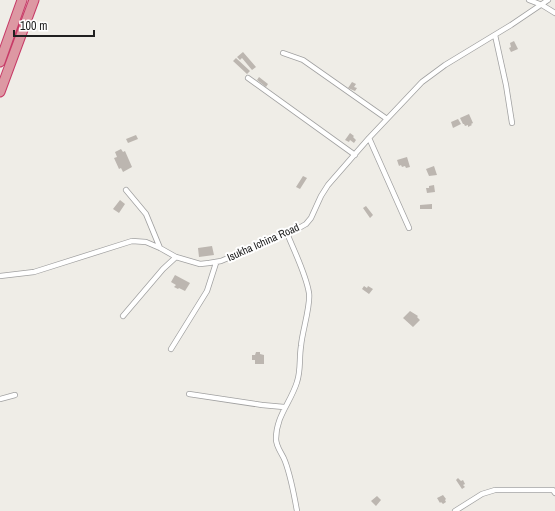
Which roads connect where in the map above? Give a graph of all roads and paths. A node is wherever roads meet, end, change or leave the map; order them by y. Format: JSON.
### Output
{"nodes":[{"id":1,"x":22,"y":0,"type":"edge"},
{"id":2,"x":34,"y":0,"type":"edge"},
{"id":3,"x":530,"y":0,"type":"edge"},
{"id":4,"x":548,"y":0,"type":"edge"},
{"id":5,"x":542,"y":5,"type":"junction"},
{"id":6,"x":555,"y":13,"type":"edge"},
{"id":7,"x":495,"y":35,"type":"junction"},
{"id":8,"x":283,"y":54,"type":"dead end"},
{"id":9,"x":0,"y":62,"type":"edge"},
{"id":10,"x":248,"y":78,"type":"dead end"},
{"id":11,"x":0,"y":92,"type":"edge"},
{"id":12,"x":387,"y":119,"type":"junction"},
{"id":13,"x":512,"y":123,"type":"dead end"},
{"id":14,"x":369,"y":138,"type":"junction"},
{"id":15,"x":355,"y":155,"type":"junction"},
{"id":16,"x":126,"y":190,"type":"dead end"},
{"id":17,"x":409,"y":228,"type":"dead end"},
{"id":18,"x":287,"y":233,"type":"junction"},
{"id":19,"x":160,"y":248,"type":"junction"},
{"id":20,"x":176,"y":257,"type":"junction"},
{"id":21,"x":216,"y":263,"type":"junction"},
{"id":22,"x":0,"y":276,"type":"edge"},
{"id":23,"x":123,"y":316,"type":"dead end"},
{"id":24,"x":171,"y":349,"type":"dead end"},
{"id":25,"x":190,"y":394,"type":"dead end"},
{"id":26,"x":15,"y":395,"type":"dead end"},
{"id":27,"x":0,"y":399,"type":"edge"},
{"id":28,"x":284,"y":407,"type":"junction"},
{"id":29,"x":555,"y":493,"type":"edge"},
{"id":30,"x":297,"y":511,"type":"edge"},
{"id":31,"x":455,"y":511,"type":"edge"}],
"edges":[{"from":1,"to":9,"type":"highway"},
{"from":2,"to":11,"type":"highway"},
{"from":3,"to":5,"type":"street"},
{"from":4,"to":5,"type":"street","name":"Isukha Ichina Road"},
{"from":5,"to":6,"type":"street"},
{"from":5,"to":7,"type":"street","name":"Isukha Ichina Road"},
{"from":7,"to":12,"type":"street","name":"Isukha Ichina Road"},
{"from":7,"to":13,"type":"street"},
{"from":8,"to":12,"type":"street"},
{"from":10,"to":15,"type":"street"},
{"from":12,"to":14,"type":"street","name":"Isukha Ichina Road"},
{"from":14,"to":15,"type":"street","name":"Isukha Ichina Road"},
{"from":14,"to":17,"type":"street"},
{"from":15,"to":18,"type":"street","name":"Isukha Ichina Road"},
{"from":16,"to":19,"type":"street"},
{"from":18,"to":21,"type":"street","name":"Isukha Ichina Road"},
{"from":18,"to":28,"type":"street"},
{"from":19,"to":20,"type":"street","name":"Isukha Ichina Road"},
{"from":19,"to":22,"type":"street","name":"Isukha Ichina Road"},
{"from":20,"to":21,"type":"street","name":"Isukha Ichina Road"},
{"from":20,"to":23,"type":"street"},
{"from":21,"to":24,"type":"street"},
{"from":25,"to":28,"type":"street"},
{"from":26,"to":27,"type":"street"},
{"from":28,"to":30,"type":"street"},
{"from":29,"to":31,"type":"street"}]}
